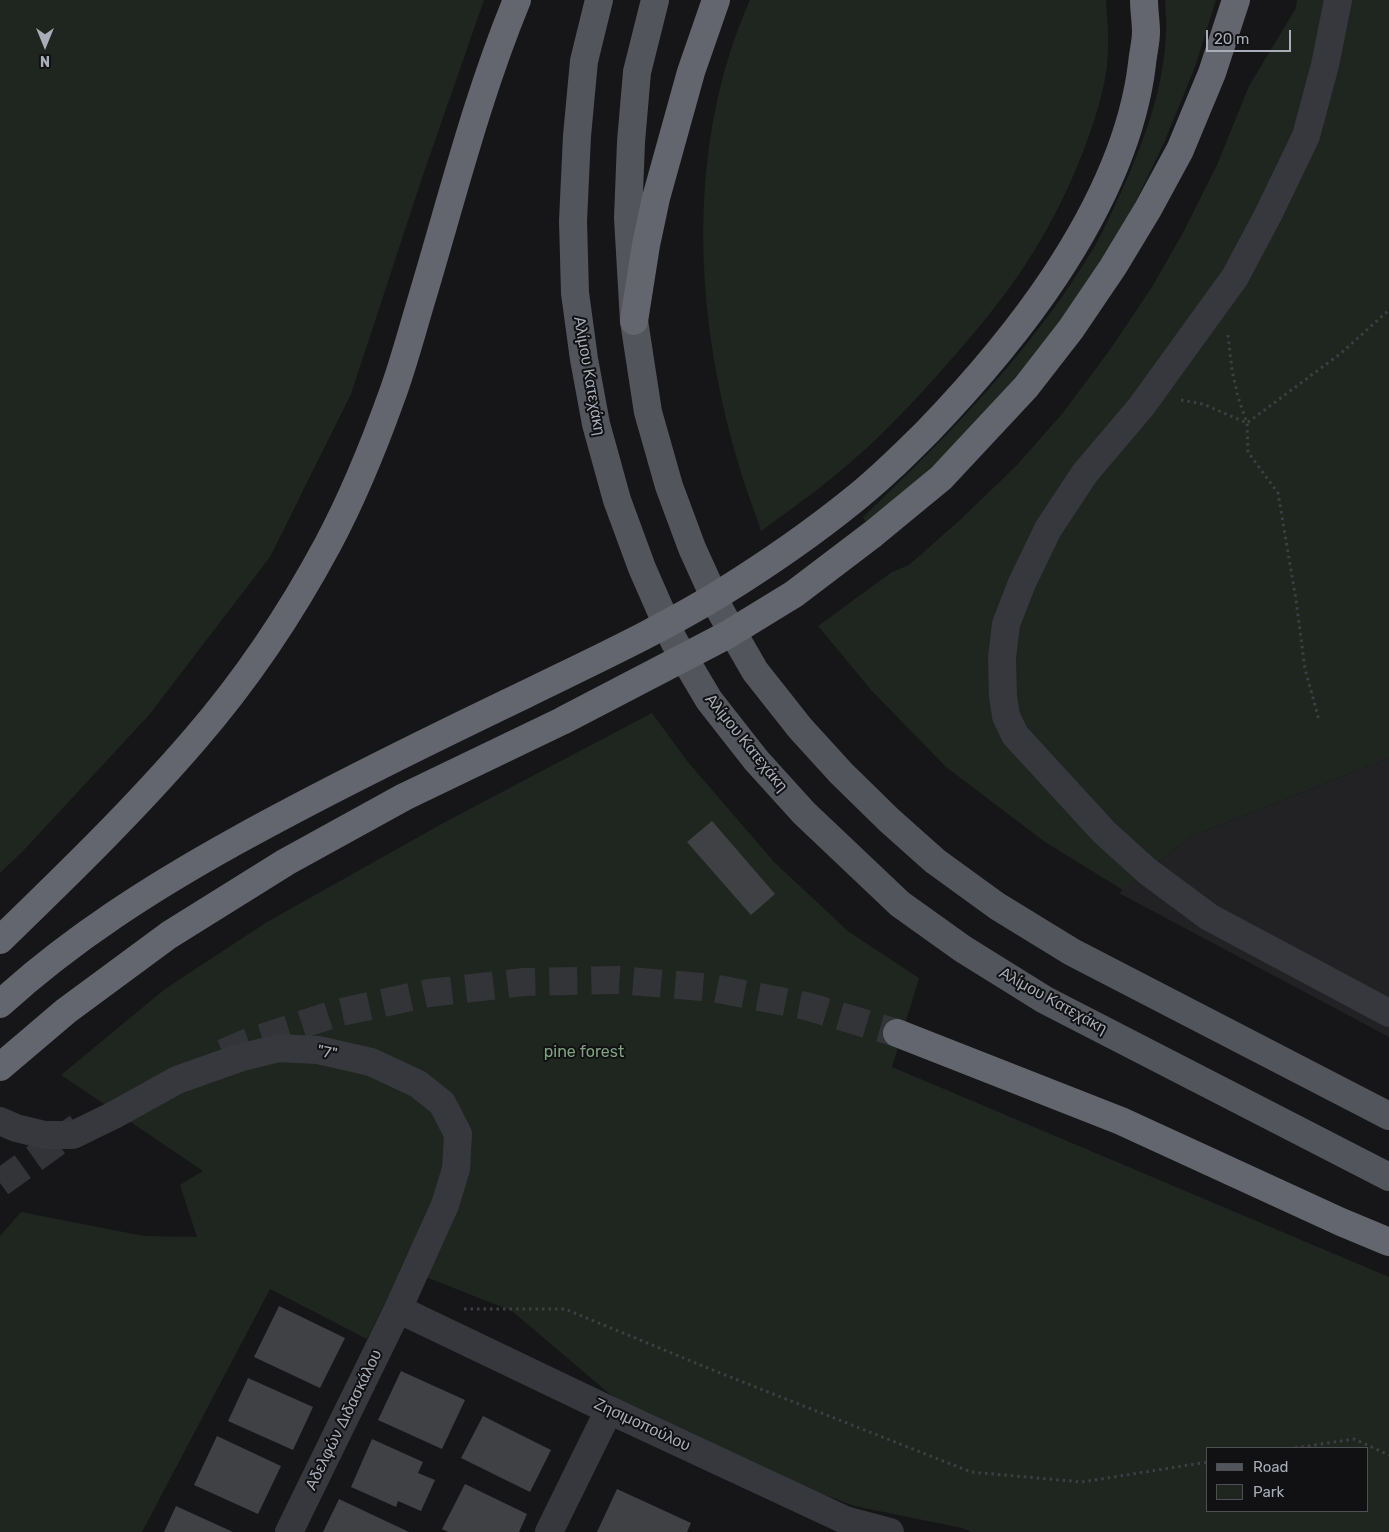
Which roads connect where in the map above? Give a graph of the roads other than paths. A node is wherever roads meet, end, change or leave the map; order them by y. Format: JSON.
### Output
{"nodes":[{"id":1,"x":517,"y":0,"type":"edge"},
{"id":2,"x":599,"y":0,"type":"edge"},
{"id":3,"x":655,"y":0,"type":"edge"},
{"id":4,"x":716,"y":0,"type":"edge"},
{"id":5,"x":1144,"y":0,"type":"edge"},
{"id":6,"x":1236,"y":0,"type":"edge"},
{"id":7,"x":1338,"y":0,"type":"edge"},
{"id":8,"x":634,"y":321,"type":"junction"},
{"id":9,"x":0,"y":940,"type":"edge"},
{"id":10,"x":0,"y":1004,"type":"edge"},
{"id":11,"x":1389,"y":1013,"type":"edge"},
{"id":12,"x":898,"y":1033,"type":"tunnel mouth"},
{"id":13,"x":0,"y":1067,"type":"edge"},
{"id":14,"x":1389,"y":1116,"type":"edge"},
{"id":15,"x":8,"y":1125,"type":"edge"},
{"id":16,"x":1389,"y":1177,"type":"edge"},
{"id":17,"x":1389,"y":1242,"type":"edge"},
{"id":18,"x":398,"y":1309,"type":"junction"},
{"id":19,"x":609,"y":1410,"type":"junction"},
{"id":20,"x":842,"y":1526,"type":"edge"},
{"id":21,"x":289,"y":1532,"type":"edge"},
{"id":22,"x":549,"y":1532,"type":"edge"},
{"id":23,"x":890,"y":1532,"type":"edge"}],
"edges":[{"from":1,"to":9,"type":"highway"},
{"from":2,"to":16,"type":"main road","name":"Αλίμου Κατεχάκη"},
{"from":3,"to":8,"type":"main road"},
{"from":4,"to":8,"type":"highway"},
{"from":5,"to":10,"type":"highway"},
{"from":6,"to":13,"type":"highway"},
{"from":7,"to":11,"type":"street"},
{"from":8,"to":14,"type":"main road"},
{"from":12,"to":17,"type":"highway"},
{"from":15,"to":18,"type":"street","name":"\"7\""},
{"from":18,"to":19,"type":"street","name":"Ζησιμοπούλου"},
{"from":18,"to":21,"type":"street","name":"Αδελφών Διδασκάλου"},
{"from":19,"to":20,"type":"street","name":"Ζησιμοπούλου"},
{"from":19,"to":22,"type":"street"},
{"from":20,"to":23,"type":"street","name":"Ζησιμοπούλου"}]}
